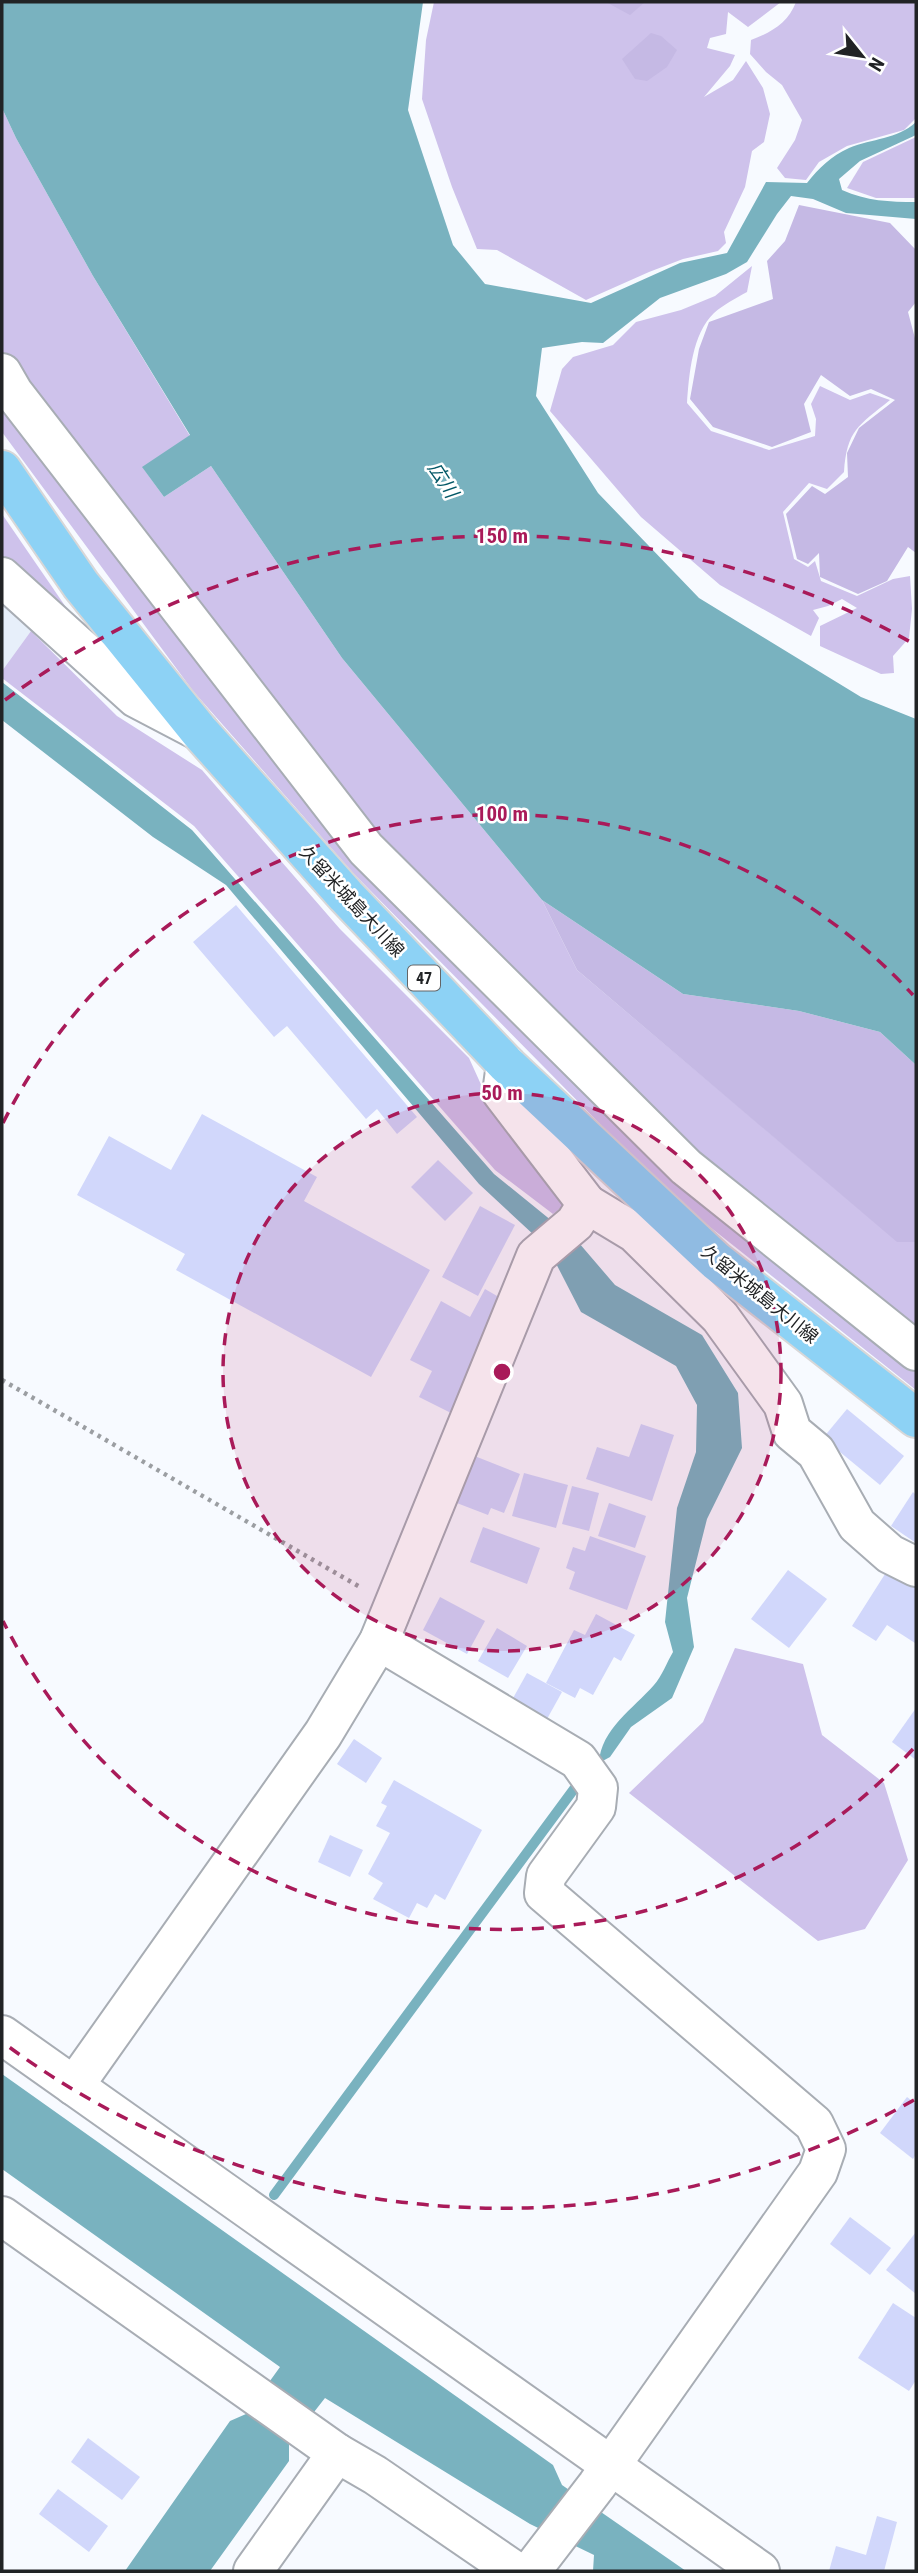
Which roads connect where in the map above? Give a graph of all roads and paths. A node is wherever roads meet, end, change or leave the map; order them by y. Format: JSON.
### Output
{"nodes":[{"id":1,"x":2,"y":373,"type":"edge"},
{"id":2,"x":2,"y":470,"type":"edge"},
{"id":3,"x":2,"y":577,"type":"edge"},
{"id":4,"x":199,"y":732,"type":"junction"},
{"id":5,"x":506,"y":1064,"type":"junction"},
{"id":6,"x":581,"y":1213,"type":"junction"},
{"id":7,"x":916,"y":1352,"type":"edge"},
{"id":8,"x":2,"y":1380,"type":"edge"},
{"id":9,"x":916,"y":1418,"type":"edge"},
{"id":10,"x":916,"y":1567,"type":"edge"},
{"id":11,"x":384,"y":1630,"type":"junction"},
{"id":12,"x":2,"y":2035,"type":"edge"},
{"id":13,"x":74,"y":2086,"type":"junction"},
{"id":14,"x":2,"y":2216,"type":"edge"},
{"id":15,"x":322,"y":2443,"type":"junction"},
{"id":16,"x":604,"y":2475,"type":"junction"},
{"id":17,"x":529,"y":2567,"type":"edge"},
{"id":18,"x":253,"y":2571,"type":"edge"},
{"id":19,"x":760,"y":2571,"type":"edge"}],
"edges":[{"from":1,"to":7,"type":"street"},
{"from":2,"to":4,"type":"main road","name":"久留米城島大川線","number":"47"},
{"from":3,"to":4,"type":"street"},
{"from":4,"to":5,"type":"main road","name":"久留米城島大川線","number":"47"},
{"from":5,"to":6,"type":"street"},
{"from":5,"to":9,"type":"main road","name":"久留米城島大川線","number":"47"},
{"from":6,"to":10,"type":"street"},
{"from":6,"to":11,"type":"street"},
{"from":8,"to":11,"type":"path"},
{"from":11,"to":13,"type":"street"},
{"from":11,"to":16,"type":"street"},
{"from":12,"to":13,"type":"street"},
{"from":13,"to":16,"type":"street"},
{"from":14,"to":15,"type":"street"},
{"from":15,"to":17,"type":"street"},
{"from":15,"to":18,"type":"street"},
{"from":16,"to":17,"type":"street"},
{"from":16,"to":19,"type":"street"}]}
